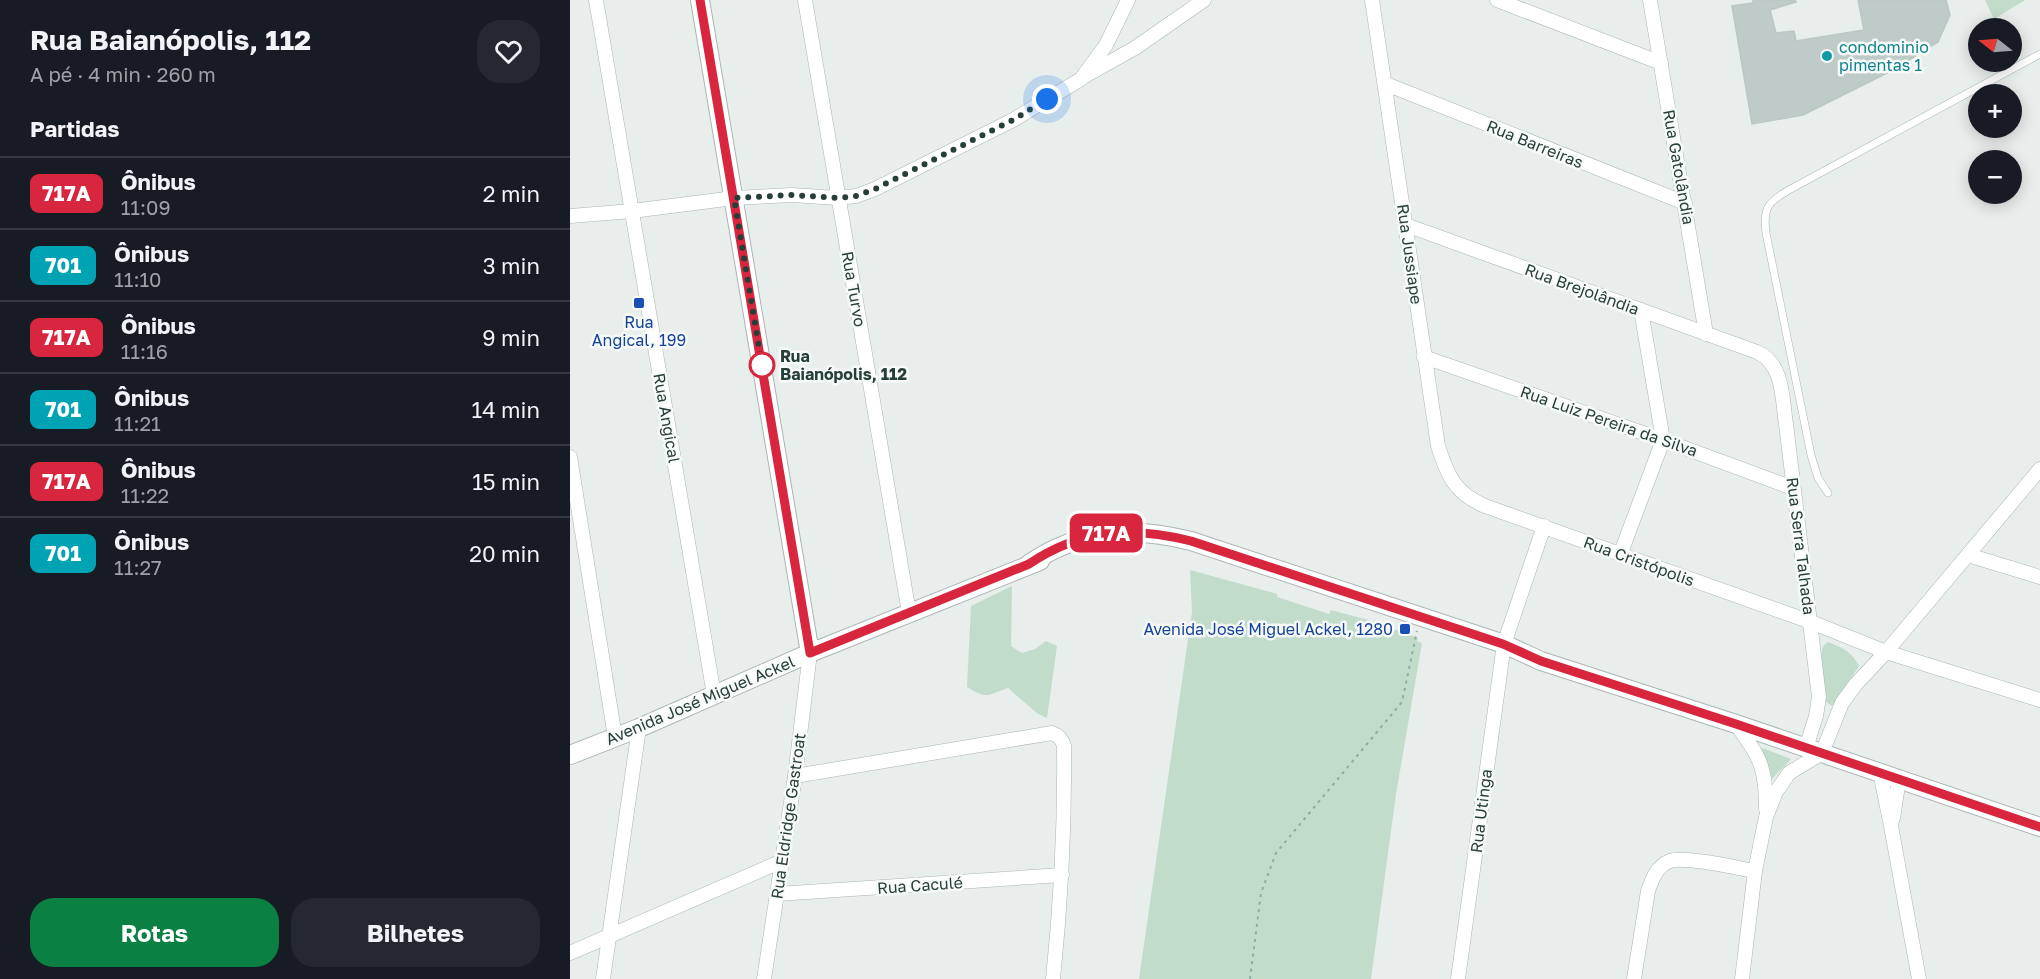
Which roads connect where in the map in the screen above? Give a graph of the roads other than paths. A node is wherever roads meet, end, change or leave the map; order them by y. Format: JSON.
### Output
{"nodes":[{"id":1,"x":596,"y":0,"type":"edge"},
{"id":2,"x":700,"y":0,"type":"edge"},
{"id":3,"x":805,"y":0,"type":"edge"},
{"id":4,"x":1128,"y":0,"type":"edge"},
{"id":5,"x":1204,"y":0,"type":"edge"},
{"id":6,"x":1372,"y":0,"type":"edge"},
{"id":7,"x":1497,"y":0,"type":"edge"},
{"id":8,"x":1650,"y":0,"type":"edge"},
{"id":9,"x":1111,"y":34,"type":"junction"},
{"id":10,"x":1129,"y":52,"type":"junction"},
{"id":11,"x":2040,"y":54,"type":"edge"},
{"id":12,"x":1661,"y":63,"type":"junction"},
{"id":13,"x":1081,"y":79,"type":"junction"},
{"id":14,"x":1386,"y":84,"type":"junction"},
{"id":15,"x":734,"y":198,"type":"junction"},
{"id":16,"x":838,"y":198,"type":"junction"},
{"id":17,"x":1685,"y":203,"type":"junction"},
{"id":18,"x":632,"y":211,"type":"junction"},
{"id":19,"x":570,"y":216,"type":"edge"},
{"id":20,"x":1406,"y":225,"type":"junction"},
{"id":21,"x":1641,"y":310,"type":"junction"},
{"id":22,"x":1706,"y":334,"type":"junction"},
{"id":23,"x":1757,"y":352,"type":"joint"},
{"id":24,"x":1424,"y":357,"type":"junction"},
{"id":25,"x":1664,"y":440,"type":"junction"},
{"id":26,"x":570,"y":457,"type":"edge"},
{"id":27,"x":2040,"y":469,"type":"edge"},
{"id":28,"x":1793,"y":488,"type":"junction"},
{"id":29,"x":1828,"y":493,"type":"dead end"},
{"id":30,"x":1468,"y":499,"type":"joint"},
{"id":31,"x":1544,"y":526,"type":"junction"},
{"id":32,"x":1620,"y":555,"type":"junction"},
{"id":33,"x":1968,"y":555,"type":"junction"},
{"id":34,"x":1029,"y":564,"type":"junction"},
{"id":35,"x":2040,"y":577,"type":"edge"},
{"id":36,"x":909,"y":613,"type":"junction"},
{"id":37,"x":1811,"y":622,"type":"junction"},
{"id":38,"x":1503,"y":648,"type":"junction"},
{"id":39,"x":1886,"y":652,"type":"junction"},
{"id":40,"x":810,"y":653,"type":"junction"},
{"id":41,"x":714,"y":695,"type":"junction"},
{"id":42,"x":2040,"y":700,"type":"edge"},
{"id":43,"x":1818,"y":705,"type":"junction"},
{"id":44,"x":1838,"y":712,"type":"junction"},
{"id":45,"x":1736,"y":724,"type":"junction"},
{"id":46,"x":639,"y":728,"type":"junction"},
{"id":47,"x":615,"y":737,"type":"junction"},
{"id":48,"x":1814,"y":750,"type":"junction"},
{"id":49,"x":570,"y":754,"type":"edge"},
{"id":50,"x":1880,"y":772,"type":"junction"},
{"id":51,"x":795,"y":776,"type":"junction"},
{"id":52,"x":1899,"y":779,"type":"junction"},
{"id":53,"x":1766,"y":817,"type":"junction"},
{"id":54,"x":1891,"y":826,"type":"junction"},
{"id":55,"x":2040,"y":827,"type":"edge"},
{"id":56,"x":782,"y":861,"type":"junction"},
{"id":57,"x":1755,"y":871,"type":"junction"},
{"id":58,"x":1062,"y":875,"type":"junction"},
{"id":59,"x":777,"y":894,"type":"junction"},
{"id":60,"x":611,"y":935,"type":"junction"},
{"id":61,"x":570,"y":953,"type":"edge"},
{"id":62,"x":603,"y":979,"type":"edge"},
{"id":63,"x":764,"y":979,"type":"edge"},
{"id":64,"x":1053,"y":979,"type":"edge"},
{"id":65,"x":1458,"y":979,"type":"edge"},
{"id":66,"x":1634,"y":979,"type":"edge"},
{"id":67,"x":1742,"y":979,"type":"edge"},
{"id":68,"x":1919,"y":979,"type":"edge"}],
"edges":[{"from":1,"to":18,"type":"street","name":"Rua Angical"},
{"from":2,"to":15,"type":"street"},
{"from":3,"to":16,"type":"street","name":"Rua Turvo"},
{"from":4,"to":9,"type":"street"},
{"from":5,"to":10,"type":"street"},
{"from":6,"to":14,"type":"street","name":"Rua Jussiape"},
{"from":7,"to":12,"type":"street"},
{"from":8,"to":12,"type":"street","name":"Rua Gatolândia"},
{"from":9,"to":10,"type":"street"},
{"from":9,"to":13,"type":"street"},
{"from":10,"to":13,"type":"street"},
{"from":11,"to":29,"type":"lane"},
{"from":12,"to":17,"type":"street","name":"Rua Gatolândia"},
{"from":13,"to":16,"type":"street"},
{"from":14,"to":17,"type":"street","name":"Rua Barreiras"},
{"from":14,"to":20,"type":"street","name":"Rua Jussiape"},
{"from":15,"to":16,"type":"street"},
{"from":15,"to":18,"type":"street"},
{"from":15,"to":40,"type":"street"},
{"from":16,"to":36,"type":"street","name":"Rua Turvo"},
{"from":17,"to":22,"type":"street","name":"Rua Gatolândia"},
{"from":18,"to":19,"type":"street"},
{"from":18,"to":41,"type":"street","name":"Rua Angical"},
{"from":20,"to":21,"type":"street","name":"Rua Brejolândia"},
{"from":20,"to":24,"type":"street","name":"Rua Jussiape"},
{"from":21,"to":22,"type":"street","name":"Rua Brejolândia"},
{"from":21,"to":25,"type":"street"},
{"from":22,"to":23,"type":"street","name":"Rua Brejolândia"},
{"from":23,"to":28,"type":"street","name":"Rua Serra Talhada"},
{"from":24,"to":25,"type":"street","name":"Rua Luiz Pereira da Silva"},
{"from":24,"to":30,"type":"street","name":"Rua Jussiape"},
{"from":25,"to":28,"type":"street","name":"Rua Luiz Pereira da Silva"},
{"from":25,"to":32,"type":"street"},
{"from":26,"to":47,"type":"street"},
{"from":27,"to":33,"type":"street"},
{"from":28,"to":37,"type":"street","name":"Rua Serra Talhada"},
{"from":30,"to":31,"type":"street","name":"Rua Cristópolis"},
{"from":31,"to":32,"type":"street","name":"Rua Cristópolis"},
{"from":31,"to":38,"type":"street","name":"Rua Utinga"},
{"from":32,"to":37,"type":"street","name":"Rua Cristópolis"},
{"from":33,"to":35,"type":"street"},
{"from":33,"to":39,"type":"street"},
{"from":34,"to":36,"type":"street","name":"Avenida José Miguel Ackel"},
{"from":34,"to":38,"type":"street","name":"Avenida José Miguel Ackel"},
{"from":34,"to":38,"type":"street","name":"Avenida José Miguel Ackel"},
{"from":36,"to":40,"type":"street","name":"Avenida José Miguel Ackel"},
{"from":37,"to":39,"type":"street","name":"Rua Cristópolis"},
{"from":37,"to":43,"type":"street","name":"Rua Serra Talhada"},
{"from":38,"to":45,"type":"street","name":"Avenida José Miguel Ackel"},
{"from":38,"to":65,"type":"street","name":"Rua Utinga"},
{"from":39,"to":42,"type":"street","name":"Rua Cristópolis"},
{"from":39,"to":44,"type":"street"},
{"from":40,"to":41,"type":"street","name":"Avenida José Miguel Ackel"},
{"from":40,"to":51,"type":"street","name":"Rua Eldridge Gastroat"},
{"from":41,"to":46,"type":"street","name":"Avenida José Miguel Ackel"},
{"from":43,"to":44,"type":"street"},
{"from":43,"to":48,"type":"street","name":"Rua Serra Talhada"},
{"from":44,"to":48,"type":"street"},
{"from":45,"to":48,"type":"street","name":"Avenida José Miguel Ackel"},
{"from":45,"to":53,"type":"street"},
{"from":46,"to":47,"type":"street","name":"Avenida José Miguel Ackel"},
{"from":46,"to":60,"type":"street"},
{"from":47,"to":49,"type":"street","name":"Avenida José Miguel Ackel"},
{"from":48,"to":50,"type":"street","name":"Avenida José Miguel Ackel"},
{"from":48,"to":53,"type":"street"},
{"from":50,"to":52,"type":"street","name":"Avenida José Miguel Ackel"},
{"from":50,"to":54,"type":"street"},
{"from":51,"to":56,"type":"street","name":"Rua Eldridge Gastroat"},
{"from":51,"to":58,"type":"street"},
{"from":52,"to":54,"type":"street"},
{"from":52,"to":55,"type":"street","name":"Avenida José Miguel Ackel"},
{"from":53,"to":57,"type":"street"},
{"from":54,"to":68,"type":"street"},
{"from":56,"to":59,"type":"street","name":"Rua Eldridge Gastroat"},
{"from":56,"to":60,"type":"street"},
{"from":57,"to":66,"type":"street"},
{"from":57,"to":67,"type":"street"},
{"from":58,"to":59,"type":"street","name":"Rua Caculé"},
{"from":58,"to":64,"type":"street"},
{"from":59,"to":63,"type":"street","name":"Rua Eldridge Gastroat"},
{"from":60,"to":61,"type":"street"},
{"from":60,"to":62,"type":"street"}]}
